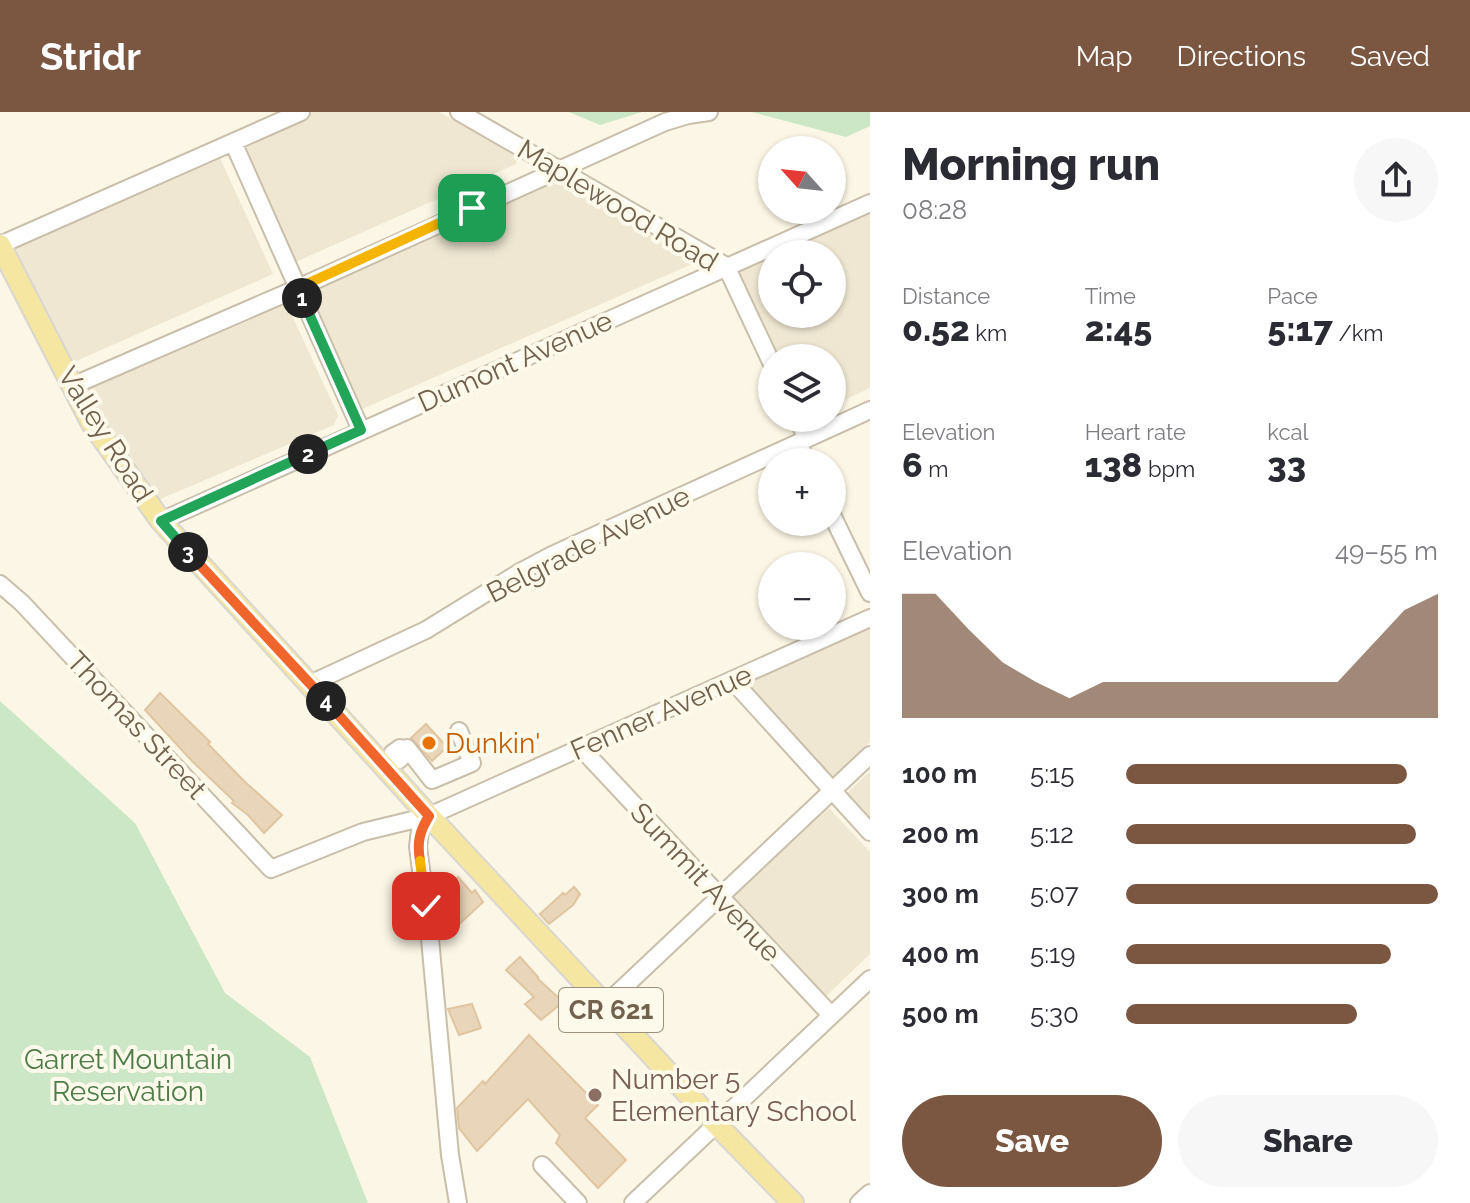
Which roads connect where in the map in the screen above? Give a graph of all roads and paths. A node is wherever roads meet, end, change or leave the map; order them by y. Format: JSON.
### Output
{"nodes":[{"id":1,"x":301,"y":112,"type":"edge"},
{"id":2,"x":459,"y":112,"type":"edge"},
{"id":3,"x":709,"y":112,"type":"edge"},
{"id":4,"x":233,"y":142,"type":"junction"},
{"id":5,"x":559,"y":168,"type":"junction"},
{"id":6,"x":870,"y":203,"type":"edge"},
{"id":7,"x":0,"y":245,"type":"edge"},
{"id":8,"x":726,"y":266,"type":"junction"},
{"id":9,"x":298,"y":288,"type":"junction"},
{"id":10,"x":763,"y":344,"type":"edge"},
{"id":11,"x":72,"y":386,"type":"junction"},
{"id":12,"x":870,"y":410,"type":"edge"},
{"id":13,"x":361,"y":430,"type":"junction"},
{"id":14,"x":800,"y":432,"type":"edge"},
{"id":15,"x":802,"y":441,"type":"junction"},
{"id":16,"x":804,"y":448,"type":"edge"},
{"id":17,"x":161,"y":521,"type":"junction"},
{"id":18,"x":842,"y":536,"type":"edge"},
{"id":19,"x":0,"y":584,"type":"edge"},
{"id":20,"x":870,"y":593,"type":"edge"},
{"id":21,"x":870,"y":618,"type":"edge"},
{"id":22,"x":732,"y":680,"type":"junction"},
{"id":23,"x":310,"y":684,"type":"junction"},
{"id":24,"x":459,"y":731,"type":"dead end"},
{"id":25,"x":581,"y":748,"type":"junction"},
{"id":26,"x":870,"y":755,"type":"edge"},
{"id":27,"x":394,"y":759,"type":"junction"},
{"id":28,"x":461,"y":784,"type":"junction"},
{"id":29,"x":833,"y":790,"type":"junction"},
{"id":30,"x":429,"y":816,"type":"junction"},
{"id":31,"x":870,"y":832,"type":"edge"},
{"id":32,"x":271,"y":869,"type":"joint"},
{"id":33,"x":720,"y":896,"type":"junction"},
{"id":34,"x":870,"y":979,"type":"edge"},
{"id":35,"x":606,"y":1004,"type":"junction"},
{"id":36,"x":831,"y":1015,"type":"junction"},
{"id":37,"x":716,"y":1124,"type":"junction"},
{"id":38,"x":542,"y":1165,"type":"dead end"},
{"id":39,"x":870,"y":1193,"type":"edge"},
{"id":40,"x":458,"y":1203,"type":"edge"},
{"id":41,"x":578,"y":1203,"type":"edge"},
{"id":42,"x":633,"y":1203,"type":"edge"},
{"id":43,"x":793,"y":1203,"type":"edge"},
{"id":44,"x":859,"y":1203,"type":"edge"}],
"edges":[{"from":1,"to":4,"type":"street"},
{"from":2,"to":5,"type":"street","name":"Maplewood Road"},
{"from":3,"to":5,"type":"street"},
{"from":4,"to":7,"type":"street"},
{"from":4,"to":9,"type":"street"},
{"from":5,"to":8,"type":"street","name":"Maplewood Road"},
{"from":5,"to":9,"type":"street"},
{"from":6,"to":8,"type":"street","name":"Dumont Avenue"},
{"from":7,"to":11,"type":"main road","name":"Valley Road","number":"CR 621"},
{"from":8,"to":10,"type":"street","name":"Maplewood Road"},
{"from":8,"to":13,"type":"street","name":"Dumont Avenue"},
{"from":9,"to":11,"type":"street"},
{"from":9,"to":13,"type":"street"},
{"from":11,"to":17,"type":"main road","name":"Valley Road","number":"CR 621"},
{"from":12,"to":15,"type":"street","name":"Belgrade Avenue"},
{"from":13,"to":17,"type":"street","name":"Dumont Avenue"},
{"from":14,"to":15,"type":"street"},
{"from":15,"to":16,"type":"street"},
{"from":15,"to":23,"type":"street","name":"Belgrade Avenue"},
{"from":17,"to":23,"type":"main road","name":"Valley Road","number":"CR 621"},
{"from":18,"to":20,"type":"street"},
{"from":19,"to":32,"type":"street","name":"Thomas Street"},
{"from":21,"to":22,"type":"street","name":"Fenner Avenue"},
{"from":22,"to":25,"type":"street","name":"Fenner Avenue"},
{"from":22,"to":29,"type":"street"},
{"from":23,"to":27,"type":"main road","name":"Valley Road","number":"CR 621"},
{"from":24,"to":28,"type":"street"},
{"from":25,"to":28,"type":"street","name":"Fenner Avenue"},
{"from":25,"to":33,"type":"street","name":"Summit Avenue"},
{"from":26,"to":29,"type":"street"},
{"from":27,"to":28,"type":"street"},
{"from":27,"to":30,"type":"main road","name":"Valley Road","number":"CR 621"},
{"from":28,"to":30,"type":"street","name":"Fenner Avenue"},
{"from":29,"to":31,"type":"street"},
{"from":29,"to":33,"type":"street"},
{"from":30,"to":32,"type":"street","name":"Fenner Avenue"},
{"from":30,"to":35,"type":"main road","name":"Valley Road","number":"CR 621"},
{"from":30,"to":40,"type":"street"},
{"from":33,"to":35,"type":"street"},
{"from":33,"to":36,"type":"street","name":"Summit Avenue"},
{"from":34,"to":36,"type":"street"},
{"from":35,"to":37,"type":"main road","name":"Valley Road","number":"CR 621"},
{"from":36,"to":37,"type":"street"},
{"from":37,"to":42,"type":"street"},
{"from":37,"to":43,"type":"main road","name":"Valley Road","number":"CR 621"},
{"from":38,"to":41,"type":"street"},
{"from":39,"to":44,"type":"street"}]}
